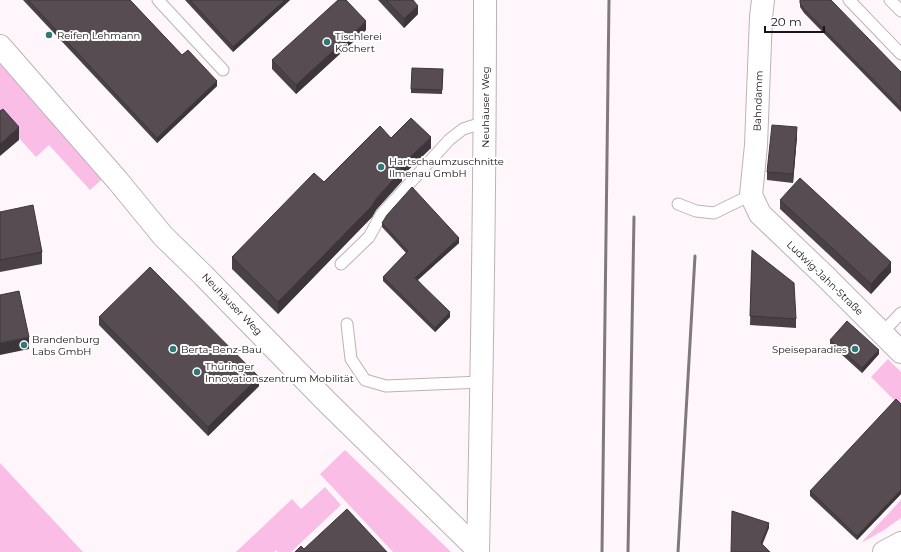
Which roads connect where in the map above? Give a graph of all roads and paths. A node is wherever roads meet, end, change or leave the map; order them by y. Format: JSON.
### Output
{"nodes":[{"id":1,"x":158,"y":0,"type":"edge"},
{"id":2,"x":485,"y":0,"type":"edge"},
{"id":3,"x":763,"y":0,"type":"edge"},
{"id":4,"x":848,"y":0,"type":"edge"},
{"id":5,"x":890,"y":0,"type":"edge"},
{"id":6,"x":901,"y":11,"type":"edge"},
{"id":7,"x":0,"y":46,"type":"edge"},
{"id":8,"x":901,"y":54,"type":"edge"},
{"id":9,"x":223,"y":70,"type":"dead end"},
{"id":10,"x":485,"y":122,"type":"junction"},
{"id":11,"x":752,"y":198,"type":"junction"},
{"id":12,"x":678,"y":204,"type":"dead end"},
{"id":13,"x":341,"y":264,"type":"dead end"},
{"id":14,"x":901,"y":313,"type":"edge"},
{"id":15,"x":347,"y":324,"type":"dead end"},
{"id":16,"x":882,"y":333,"type":"junction"},
{"id":17,"x":901,"y":352,"type":"edge"},
{"id":18,"x":482,"y":382,"type":"junction"},
{"id":19,"x":901,"y":543,"type":"edge"},
{"id":20,"x":478,"y":551,"type":"edge"},
{"id":21,"x":884,"y":552,"type":"edge"}],
"edges":[{"from":1,"to":9,"type":"lane"},
{"from":2,"to":10,"type":"street","name":"Neuhäuser Weg"},
{"from":3,"to":11,"type":"street","name":"Bahndamm"},
{"from":4,"to":8,"type":"lane"},
{"from":5,"to":6,"type":"lane"},
{"from":7,"to":20,"type":"street","name":"Neuhäuser Weg"},
{"from":10,"to":13,"type":"lane"},
{"from":10,"to":18,"type":"street","name":"Neuhäuser Weg"},
{"from":11,"to":12,"type":"lane"},
{"from":11,"to":16,"type":"street","name":"Ludwig-Jahn-Straße"},
{"from":14,"to":16,"type":"lane"},
{"from":15,"to":18,"type":"lane"},
{"from":16,"to":17,"type":"street","name":"Ludwig-Jahn-Straße"},
{"from":18,"to":20,"type":"street","name":"Neuhäuser Weg"},
{"from":19,"to":21,"type":"street"}]}
